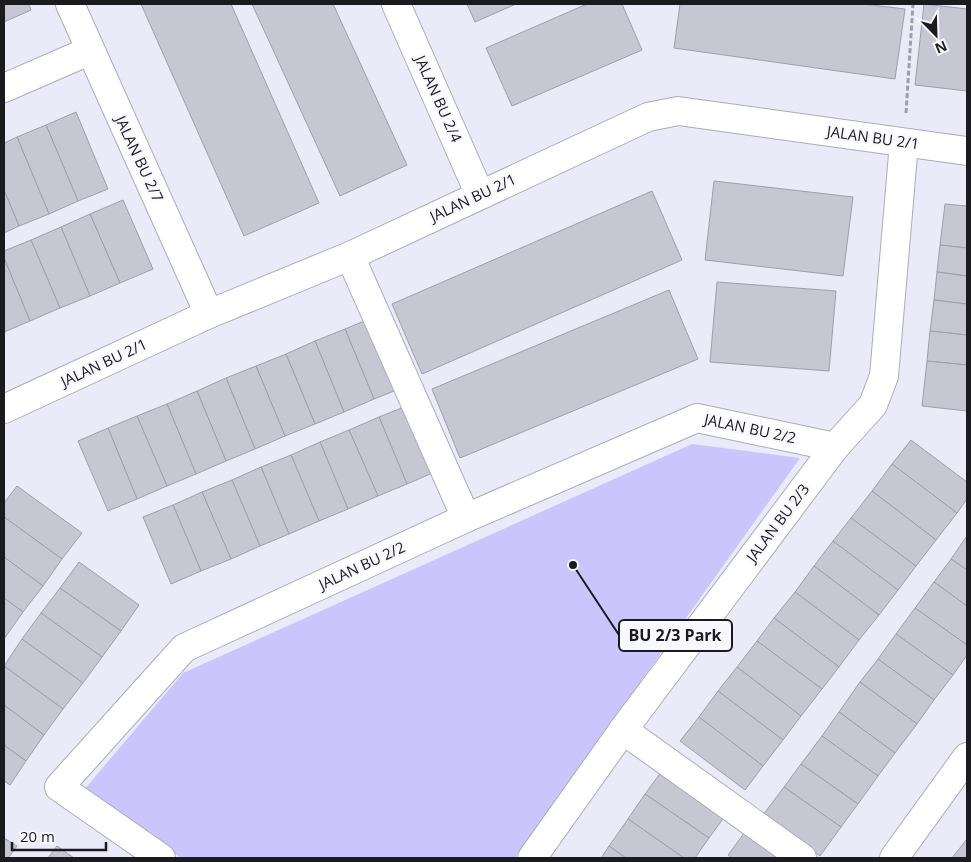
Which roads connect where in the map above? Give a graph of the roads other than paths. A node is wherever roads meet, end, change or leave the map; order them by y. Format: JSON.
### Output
{"nodes":[{"id":1,"x":70,"y":4,"type":"edge"},
{"id":2,"x":396,"y":4,"type":"edge"},
{"id":3,"x":89,"y":50,"type":"junction"},
{"id":4,"x":4,"y":88,"type":"edge"},
{"id":5,"x":904,"y":143,"type":"junction"},
{"id":6,"x":967,"y":151,"type":"edge"},
{"id":7,"x":480,"y":195,"type":"junction"},
{"id":8,"x":350,"y":256,"type":"junction"},
{"id":9,"x":209,"y":314,"type":"junction"},
{"id":10,"x":4,"y":409,"type":"edge"},
{"id":11,"x":835,"y":447,"type":"junction"},
{"id":12,"x":466,"y":518,"type":"junction"},
{"id":13,"x":623,"y":730,"type":"junction"},
{"id":14,"x":967,"y":757,"type":"edge"},
{"id":15,"x":161,"y":858,"type":"edge"},
{"id":16,"x":532,"y":858,"type":"edge"},
{"id":17,"x":802,"y":858,"type":"edge"},
{"id":18,"x":894,"y":858,"type":"edge"}],
"edges":[{"from":1,"to":3,"type":"street","name":"JALAN BU 2/7"},
{"from":2,"to":7,"type":"street","name":"JALAN BU 2/4"},
{"from":3,"to":4,"type":"street"},
{"from":3,"to":9,"type":"street","name":"JALAN BU 2/7"},
{"from":5,"to":6,"type":"street","name":"JALAN BU 2/1"},
{"from":5,"to":7,"type":"street","name":"JALAN BU 2/1"},
{"from":5,"to":11,"type":"street","name":"JALAN BU 2/3"},
{"from":7,"to":8,"type":"street","name":"JALAN BU 2/1"},
{"from":8,"to":9,"type":"street","name":"JALAN BU 2/1"},
{"from":8,"to":12,"type":"street"},
{"from":9,"to":10,"type":"street","name":"JALAN BU 2/1"},
{"from":11,"to":12,"type":"street","name":"JALAN BU 2/2"},
{"from":11,"to":13,"type":"street","name":"JALAN BU 2/3"},
{"from":12,"to":15,"type":"street","name":"JALAN BU 2/2"},
{"from":13,"to":16,"type":"street","name":"JALAN BU 2/3"},
{"from":13,"to":17,"type":"street"},
{"from":14,"to":18,"type":"street"}]}
